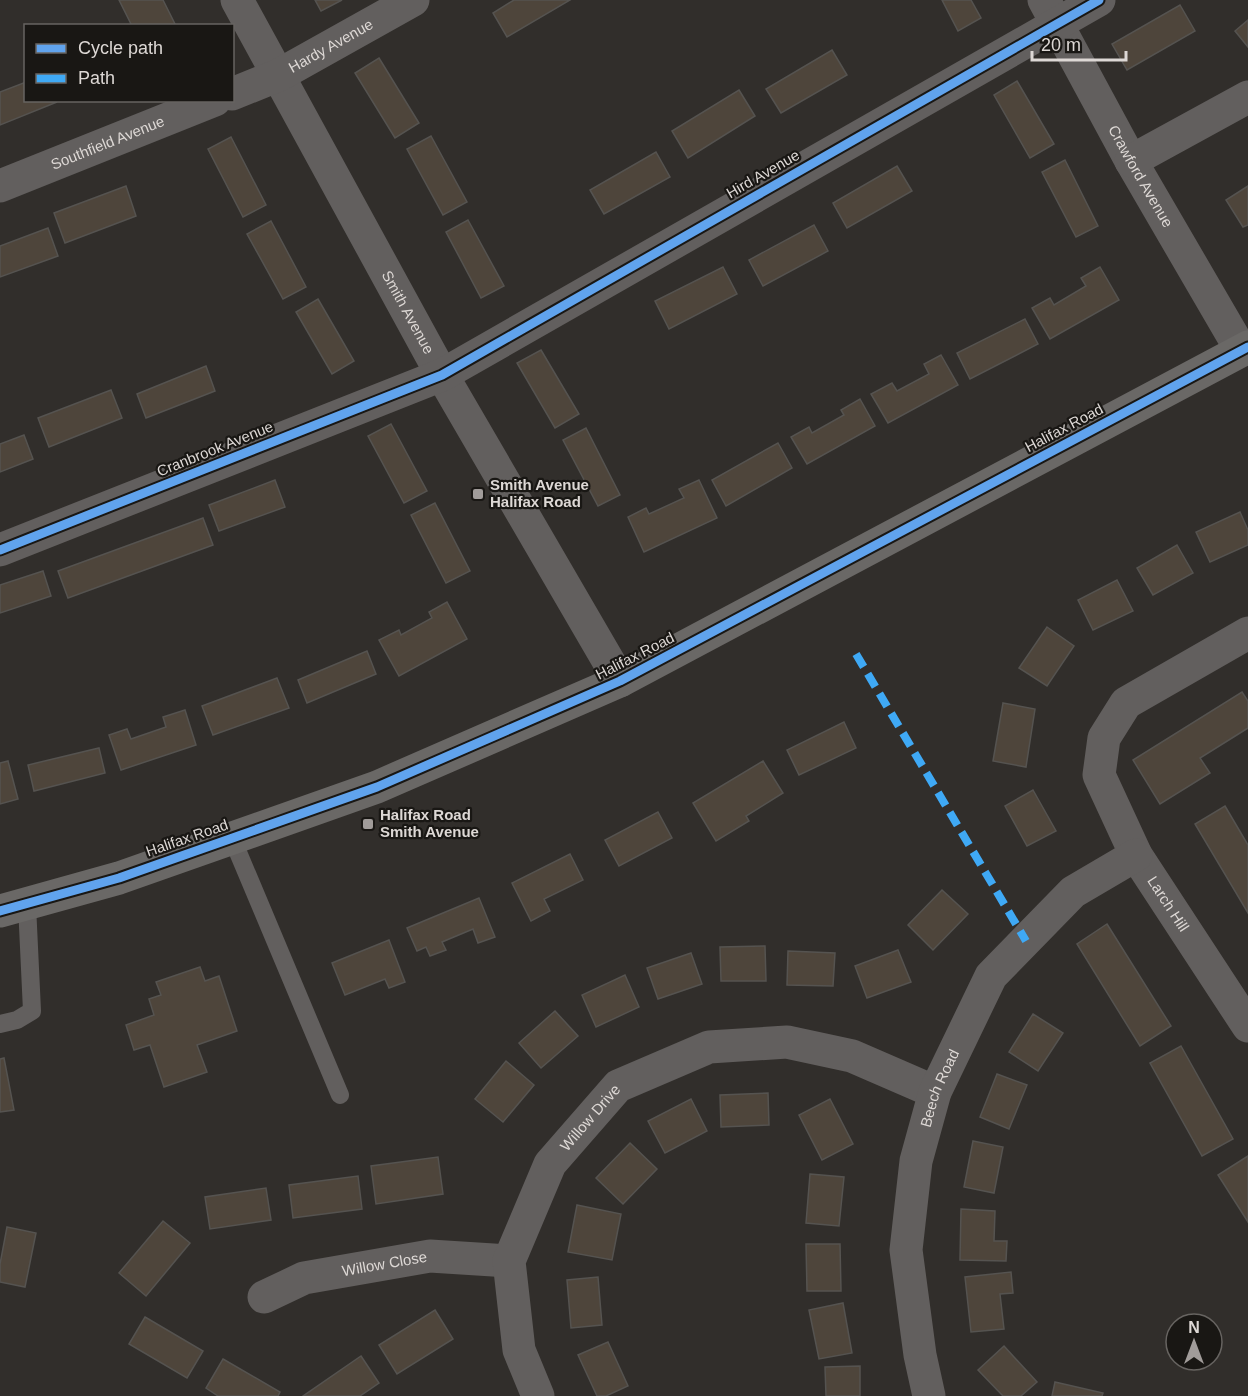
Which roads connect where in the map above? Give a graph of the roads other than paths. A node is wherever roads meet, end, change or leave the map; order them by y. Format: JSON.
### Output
{"nodes":[{"id":1,"x":237,"y":0,"type":"edge"},
{"id":2,"x":413,"y":0,"type":"edge"},
{"id":3,"x":1099,"y":0,"type":"edge"},
{"id":4,"x":1051,"y":11,"type":"edge"},
{"id":5,"x":279,"y":75,"type":"junction"},
{"id":6,"x":234,"y":93,"type":"edge"},
{"id":7,"x":1248,"y":97,"type":"edge"},
{"id":8,"x":210,"y":102,"type":"edge"},
{"id":9,"x":1131,"y":161,"type":"junction"},
{"id":10,"x":0,"y":186,"type":"edge"},
{"id":11,"x":1244,"y":349,"type":"edge"},
{"id":12,"x":442,"y":375,"type":"junction"},
{"id":13,"x":0,"y":550,"type":"edge"},
{"id":14,"x":1248,"y":633,"type":"edge"},
{"id":15,"x":620,"y":681,"type":"junction"},
{"id":16,"x":232,"y":838,"type":"junction"},
{"id":17,"x":1136,"y":855,"type":"junction"},
{"id":18,"x":13,"y":908,"type":"edge"},
{"id":19,"x":0,"y":1024,"type":"edge"},
{"id":20,"x":1248,"y":1026,"type":"edge"},
{"id":21,"x":935,"y":1092,"type":"junction"},
{"id":22,"x":340,"y":1095,"type":"dead end"},
{"id":23,"x":509,"y":1261,"type":"junction"},
{"id":24,"x":264,"y":1297,"type":"dead end"},
{"id":25,"x":538,"y":1396,"type":"edge"},
{"id":26,"x":929,"y":1396,"type":"edge"}],
"edges":[{"from":1,"to":5,"type":"street","name":"Smith Avenue"},
{"from":2,"to":5,"type":"street","name":"Hardy Avenue"},
{"from":3,"to":4,"type":"street","name":"Hird Avenue"},
{"from":4,"to":9,"type":"street","name":"Crawford Avenue"},
{"from":4,"to":12,"type":"street","name":"Hird Avenue"},
{"from":5,"to":6,"type":"street"},
{"from":5,"to":12,"type":"street","name":"Smith Avenue"},
{"from":7,"to":9,"type":"street"},
{"from":8,"to":10,"type":"street","name":"Southfield Avenue"},
{"from":9,"to":11,"type":"street","name":"Crawford Avenue"},
{"from":11,"to":15,"type":"highway","name":"Halifax Road"},
{"from":12,"to":13,"type":"street","name":"Cranbrook Avenue"},
{"from":12,"to":15,"type":"street","name":"Smith Avenue"},
{"from":14,"to":17,"type":"street","name":"Larch Hill"},
{"from":15,"to":16,"type":"highway","name":"Halifax Road"},
{"from":16,"to":18,"type":"highway","name":"Halifax Road"},
{"from":16,"to":22,"type":"lane"},
{"from":17,"to":20,"type":"street","name":"Larch Hill"},
{"from":17,"to":21,"type":"street","name":"Beech Road"},
{"from":18,"to":19,"type":"lane"},
{"from":21,"to":23,"type":"street","name":"Willow Drive"},
{"from":21,"to":26,"type":"street","name":"Beech Road"},
{"from":23,"to":24,"type":"street","name":"Willow Close"},
{"from":23,"to":25,"type":"street","name":"Willow Drive"}]}
